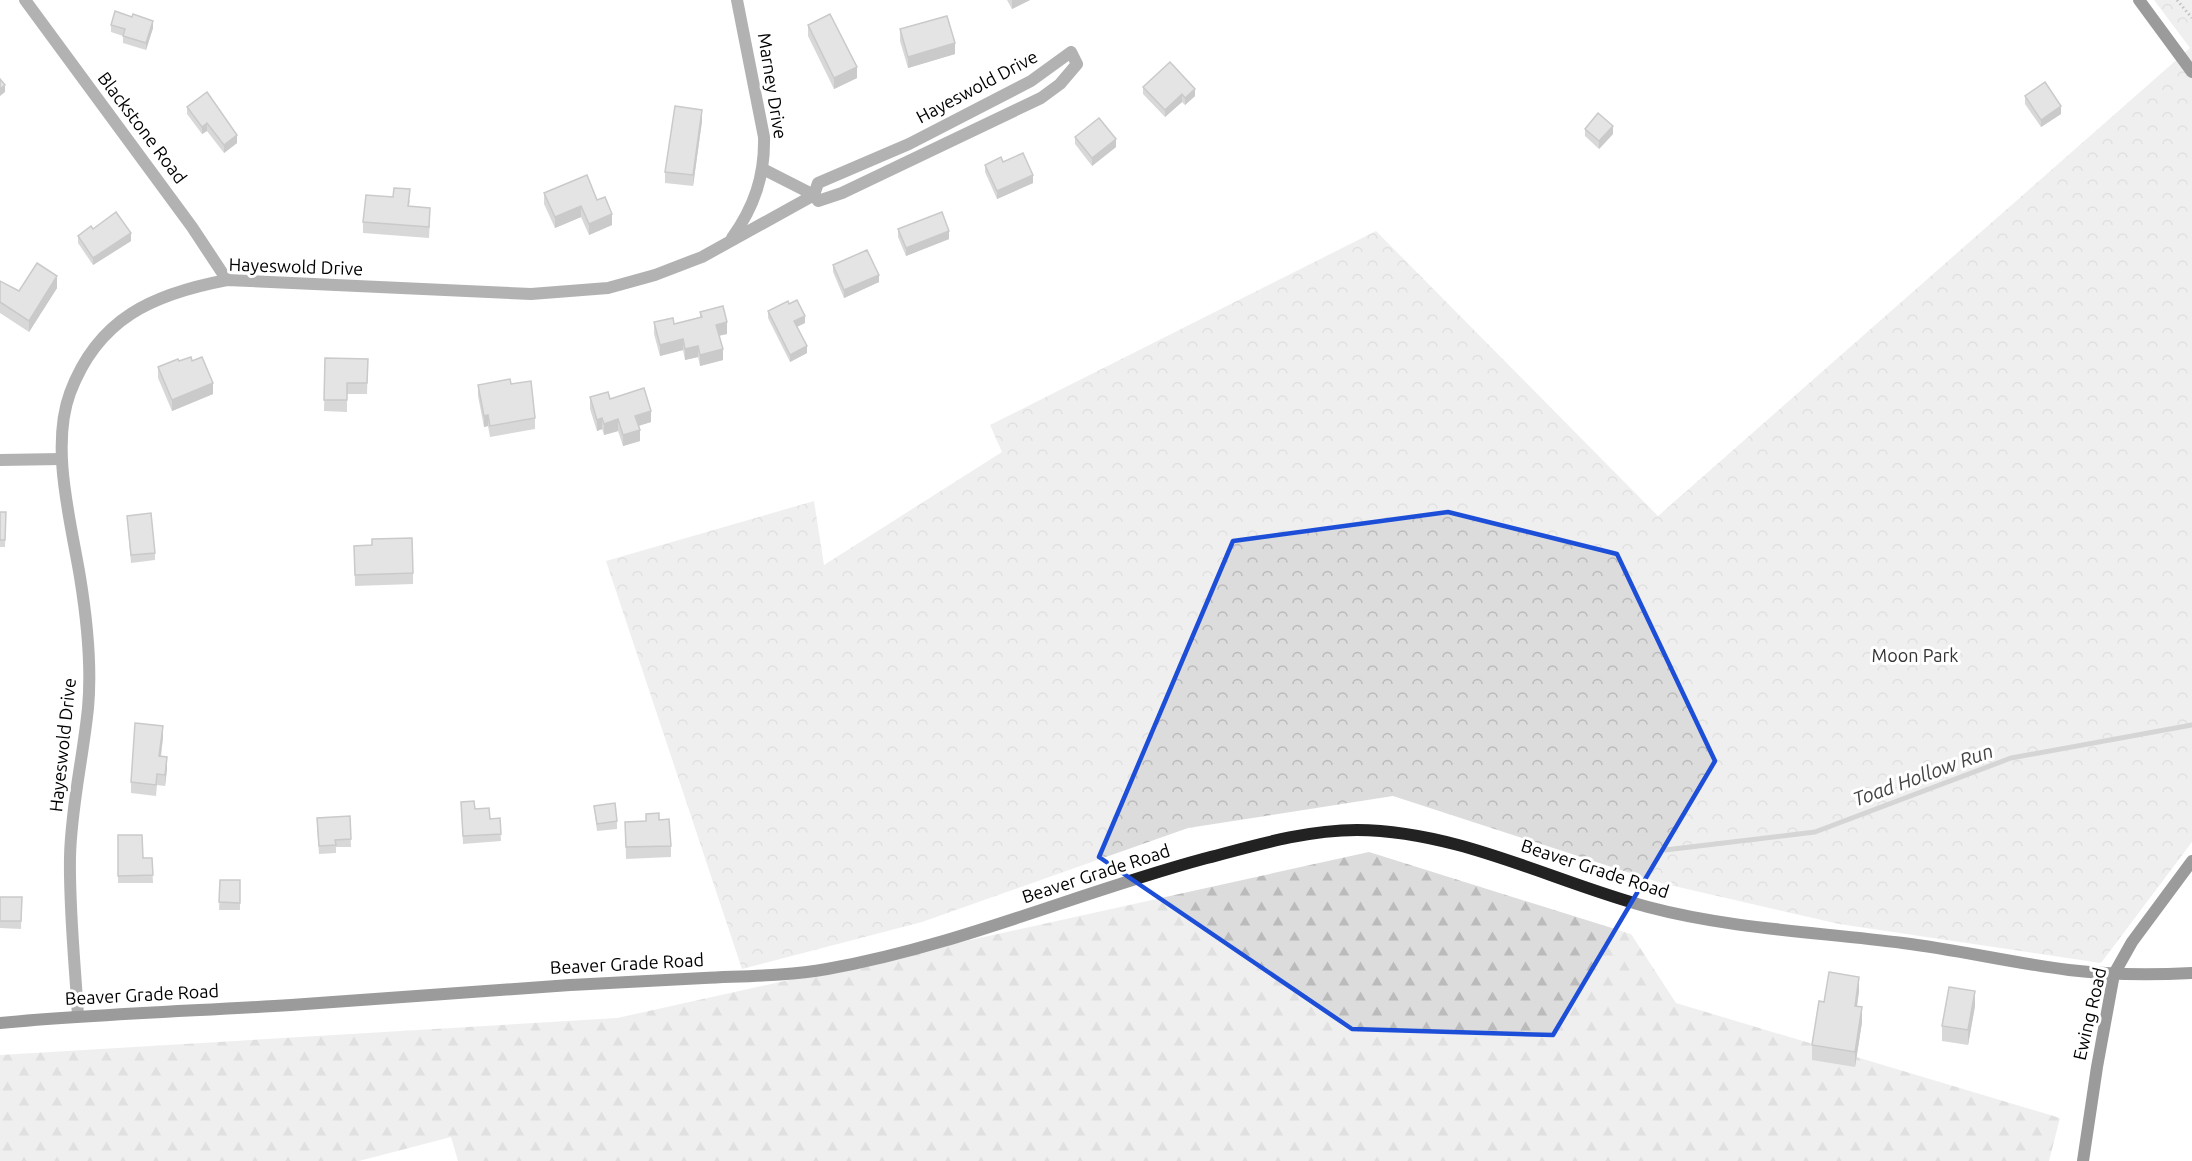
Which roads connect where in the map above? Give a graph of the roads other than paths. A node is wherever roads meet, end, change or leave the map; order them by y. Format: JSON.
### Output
{"nodes":[{"id":1,"x":25,"y":0,"type":"edge"},
{"id":2,"x":737,"y":0,"type":"edge"},
{"id":3,"x":2139,"y":0,"type":"edge"},
{"id":4,"x":2192,"y":72,"type":"edge"},
{"id":5,"x":763,"y":169,"type":"junction"},
{"id":6,"x":814,"y":195,"type":"junction"},
{"id":7,"x":729,"y":242,"type":"junction"},
{"id":8,"x":227,"y":280,"type":"junction"},
{"id":9,"x":61,"y":459,"type":"junction"},
{"id":10,"x":0,"y":460,"type":"edge"},
{"id":11,"x":2192,"y":861,"type":"edge"},
{"id":12,"x":2192,"y":973,"type":"edge"},
{"id":13,"x":2114,"y":974,"type":"junction"},
{"id":14,"x":78,"y":1016,"type":"junction"},
{"id":15,"x":0,"y":1023,"type":"edge"},
{"id":16,"x":2083,"y":1161,"type":"edge"}],
"edges":[{"from":1,"to":8,"type":"street","name":"Blackstone Road"},
{"from":2,"to":5,"type":"street","name":"Marney Drive"},
{"from":3,"to":4,"type":"main road"},
{"from":5,"to":6,"type":"street"},
{"from":5,"to":7,"type":"street","name":"Marney Drive"},
{"from":6,"to":6,"type":"street","name":"Hayeswold Drive"},
{"from":6,"to":7,"type":"street","name":"Hayeswold Drive"},
{"from":7,"to":8,"type":"street","name":"Hayeswold Drive"},
{"from":8,"to":9,"type":"street","name":"Hayeswold Drive"},
{"from":9,"to":10,"type":"street"},
{"from":9,"to":14,"type":"street","name":"Hayeswold Drive"},
{"from":11,"to":13,"type":"main road","name":"Ewing Road"},
{"from":12,"to":13,"type":"main road","name":"Beaver Grade Road"},
{"from":13,"to":14,"type":"main road","name":"Beaver Grade Road"},
{"from":13,"to":16,"type":"main road","name":"Ewing Road"},
{"from":14,"to":15,"type":"main road","name":"Beaver Grade Road"}]}
